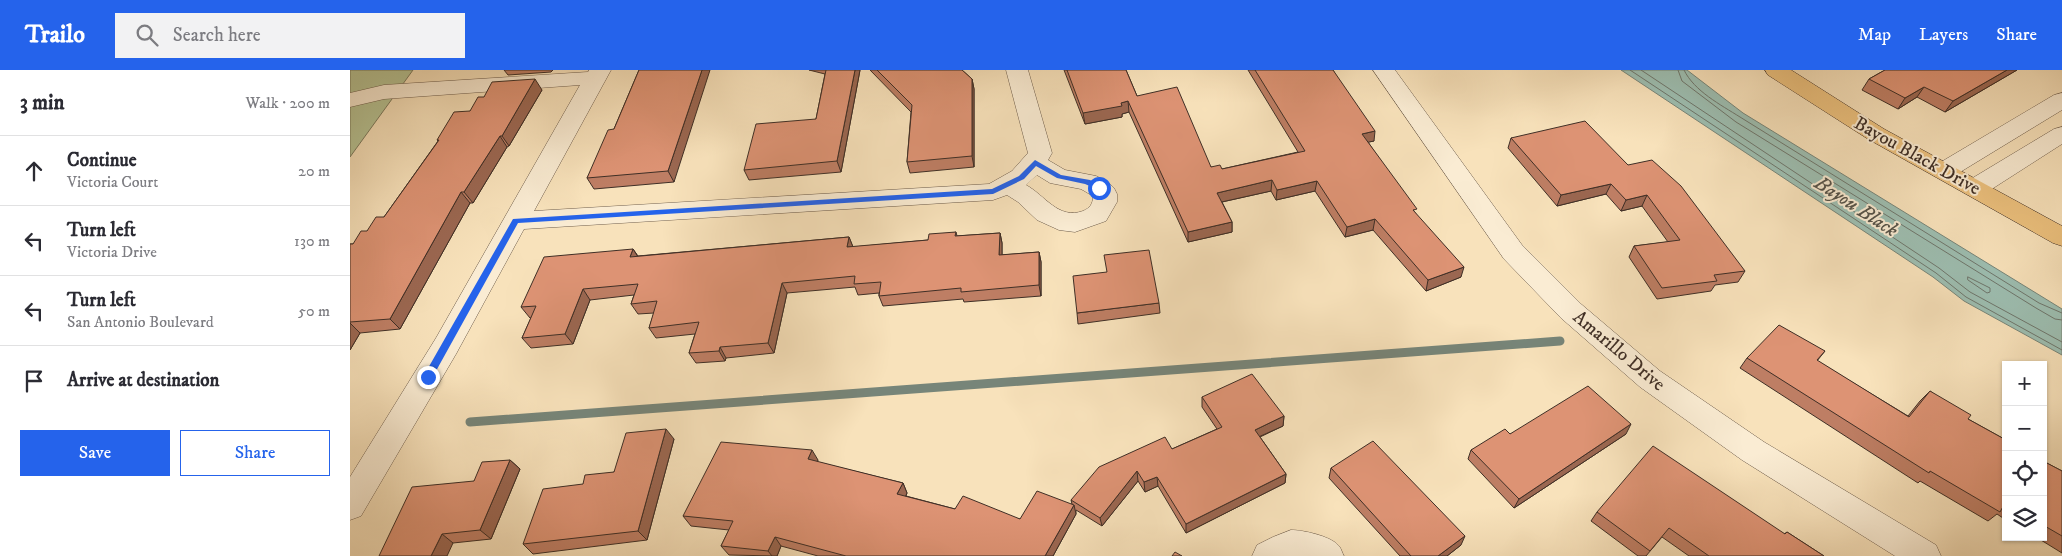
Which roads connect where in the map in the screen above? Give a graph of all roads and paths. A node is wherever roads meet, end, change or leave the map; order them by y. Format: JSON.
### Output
{"nodes":[{"id":1,"x":1017,"y":70,"type":"edge"},
{"id":2,"x":1384,"y":70,"type":"edge"},
{"id":3,"x":1776,"y":70,"type":"edge"},
{"id":4,"x":597,"y":74,"type":"edge"},
{"id":5,"x":350,"y":100,"type":"edge"},
{"id":6,"x":2061,"y":103,"type":"edge"},
{"id":7,"x":2062,"y":134,"type":"edge"},
{"id":8,"x":1035,"y":162,"type":"junction"},
{"id":9,"x":1944,"y":171,"type":"junction"},
{"id":10,"x":1007,"y":185,"type":"junction"},
{"id":11,"x":1975,"y":188,"type":"junction"},
{"id":12,"x":516,"y":221,"type":"junction"},
{"id":13,"x":2062,"y":237,"type":"edge"},
{"id":14,"x":350,"y":506,"type":"edge"},
{"id":15,"x":1269,"y":556,"type":"edge"},
{"id":16,"x":1327,"y":556,"type":"edge"},
{"id":17,"x":1924,"y":556,"type":"edge"}],
"edges":[{"from":1,"to":8,"type":"street"},
{"from":2,"to":17,"type":"street","name":"Amarillo Drive"},
{"from":3,"to":9,"type":"main road","name":"Bayou Black Drive"},
{"from":4,"to":5,"type":"street"},
{"from":4,"to":12,"type":"street"},
{"from":6,"to":9,"type":"street"},
{"from":7,"to":11,"type":"street"},
{"from":8,"to":10,"type":"street"},
{"from":8,"to":10,"type":"street"},
{"from":9,"to":11,"type":"main road","name":"Bayou Black Drive"},
{"from":10,"to":12,"type":"street"},
{"from":11,"to":13,"type":"main road","name":"Bayou Black Drive"},
{"from":12,"to":14,"type":"street"},
{"from":15,"to":16,"type":"street"}]}
